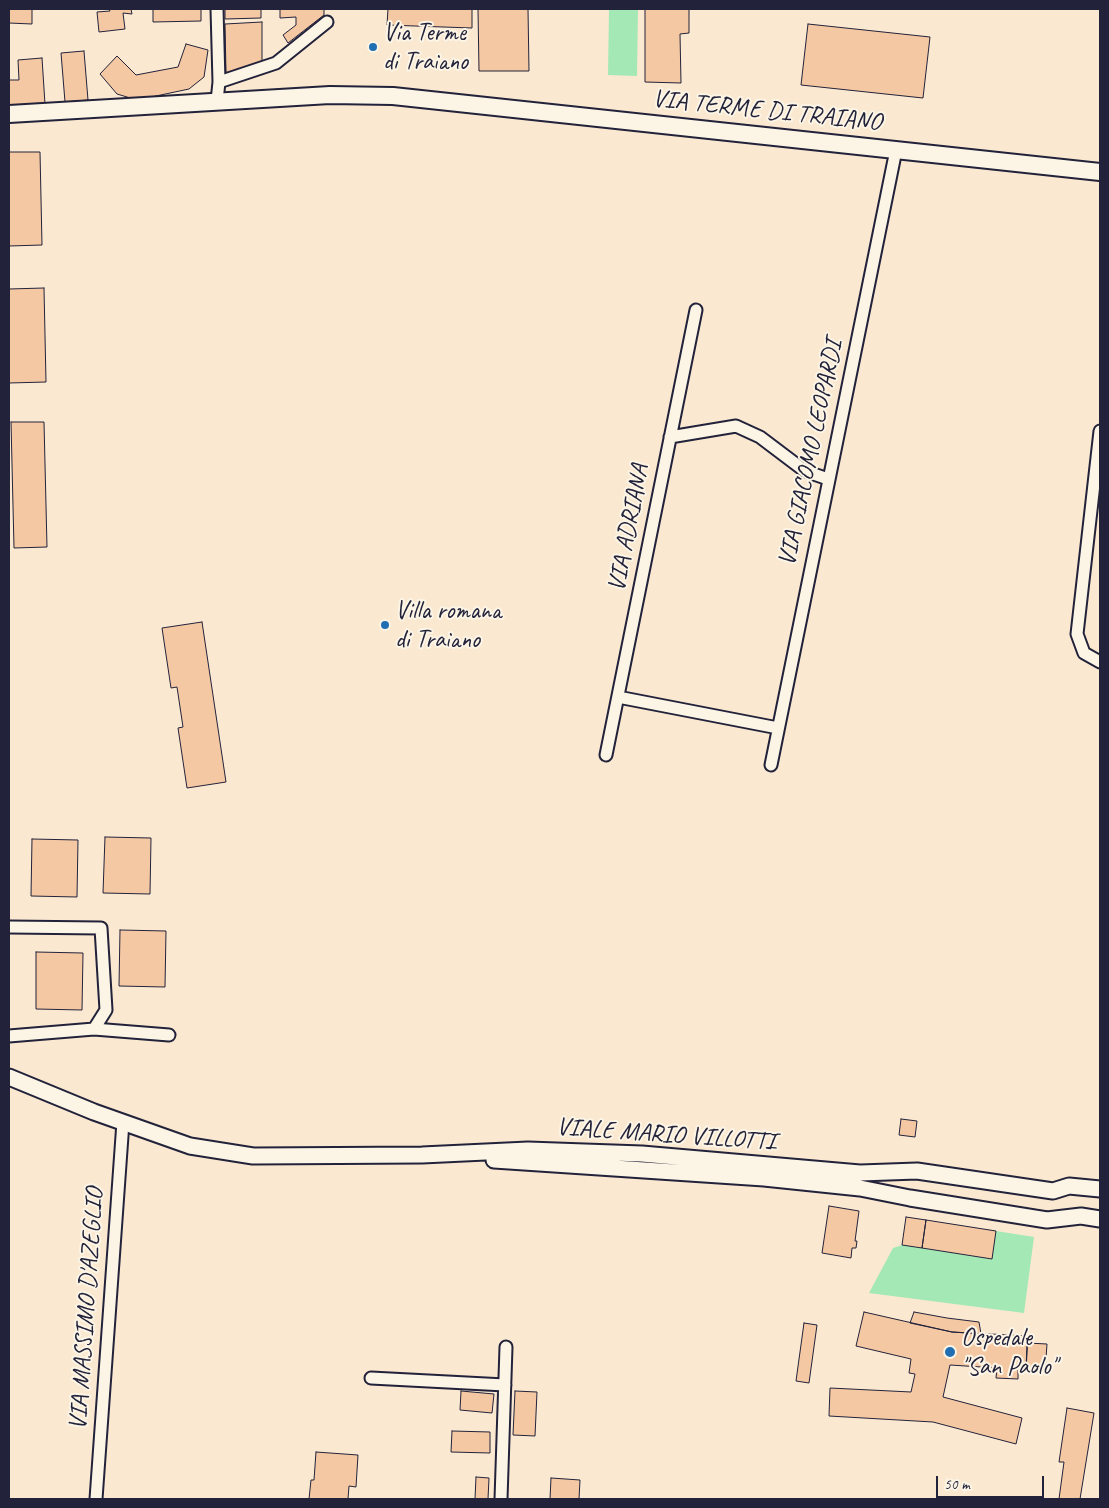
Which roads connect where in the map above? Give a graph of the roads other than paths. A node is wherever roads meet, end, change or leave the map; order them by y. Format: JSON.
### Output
{"nodes":[{"id":1,"x":217,"y":9,"type":"edge"},
{"id":2,"x":328,"y":22,"type":"dead end"},
{"id":3,"x":219,"y":82,"type":"junction"},
{"id":4,"x":217,"y":101,"type":"junction"},
{"id":5,"x":9,"y":114,"type":"edge"},
{"id":6,"x":896,"y":150,"type":"junction"},
{"id":7,"x":1100,"y":172,"type":"edge"},
{"id":8,"x":696,"y":310,"type":"dead end"},
{"id":9,"x":1100,"y":431,"type":"edge"},
{"id":10,"x":670,"y":437,"type":"junction"},
{"id":11,"x":828,"y":479,"type":"junction"},
{"id":12,"x":1096,"y":507,"type":"edge"},
{"id":13,"x":1100,"y":662,"type":"edge"},
{"id":14,"x":618,"y":697,"type":"junction"},
{"id":15,"x":778,"y":728,"type":"junction"},
{"id":16,"x":606,"y":755,"type":"dead end"},
{"id":17,"x":771,"y":765,"type":"dead end"},
{"id":18,"x":9,"y":927,"type":"edge"},
{"id":19,"x":94,"y":1029,"type":"junction"},
{"id":20,"x":170,"y":1035,"type":"dead end"},
{"id":21,"x":9,"y":1036,"type":"edge"},
{"id":22,"x":9,"y":1077,"type":"edge"},
{"id":23,"x":123,"y":1122,"type":"junction"},
{"id":24,"x":422,"y":1155,"type":"junction"},
{"id":25,"x":907,"y":1171,"type":"junction"},
{"id":26,"x":1100,"y":1189,"type":"edge"},
{"id":27,"x":901,"y":1195,"type":"junction"},
{"id":28,"x":1100,"y":1219,"type":"edge"},
{"id":29,"x":506,"y":1347,"type":"dead end"},
{"id":30,"x":371,"y":1378,"type":"dead end"},
{"id":31,"x":505,"y":1385,"type":"junction"},
{"id":32,"x":96,"y":1499,"type":"edge"},
{"id":33,"x":501,"y":1499,"type":"edge"}],
"edges":[{"from":1,"to":3,"type":"street"},
{"from":2,"to":3,"type":"street"},
{"from":3,"to":4,"type":"street"},
{"from":4,"to":5,"type":"main road","name":"VIA TERME DI TRAIANO"},
{"from":4,"to":6,"type":"main road","name":"VIA TERME DI TRAIANO"},
{"from":6,"to":7,"type":"main road","name":"VIA TERME DI TRAIANO"},
{"from":6,"to":11,"type":"street","name":"VIA GIACOMO LEOPARDI"},
{"from":8,"to":10,"type":"street","name":"VIA ADRIANA"},
{"from":9,"to":12,"type":"street"},
{"from":10,"to":11,"type":"street"},
{"from":10,"to":14,"type":"street","name":"VIA ADRIANA"},
{"from":11,"to":15,"type":"street","name":"VIA GIACOMO LEOPARDI"},
{"from":12,"to":13,"type":"street"},
{"from":14,"to":15,"type":"street"},
{"from":14,"to":16,"type":"street","name":"VIA ADRIANA"},
{"from":15,"to":17,"type":"street","name":"VIA GIACOMO LEOPARDI"},
{"from":18,"to":19,"type":"street"},
{"from":19,"to":20,"type":"street"},
{"from":19,"to":21,"type":"street"},
{"from":22,"to":23,"type":"street","name":"VIALE MARIO VILLOTTI"},
{"from":23,"to":24,"type":"street","name":"VIALE MARIO VILLOTTI"},
{"from":23,"to":32,"type":"street","name":"VIA MASSIMO D'AZEGLIO"},
{"from":24,"to":25,"type":"street","name":"VIALE MARIO VILLOTTI"},
{"from":24,"to":27,"type":"street","name":"VIALE MARIO VILLOTTI"},
{"from":25,"to":26,"type":"street","name":"VIALE MARIO VILLOTTI"},
{"from":25,"to":27,"type":"street"},
{"from":27,"to":28,"type":"street","name":"VIALE MARIO VILLOTTI"},
{"from":29,"to":31,"type":"street"},
{"from":30,"to":31,"type":"street"},
{"from":31,"to":33,"type":"street"}]}
